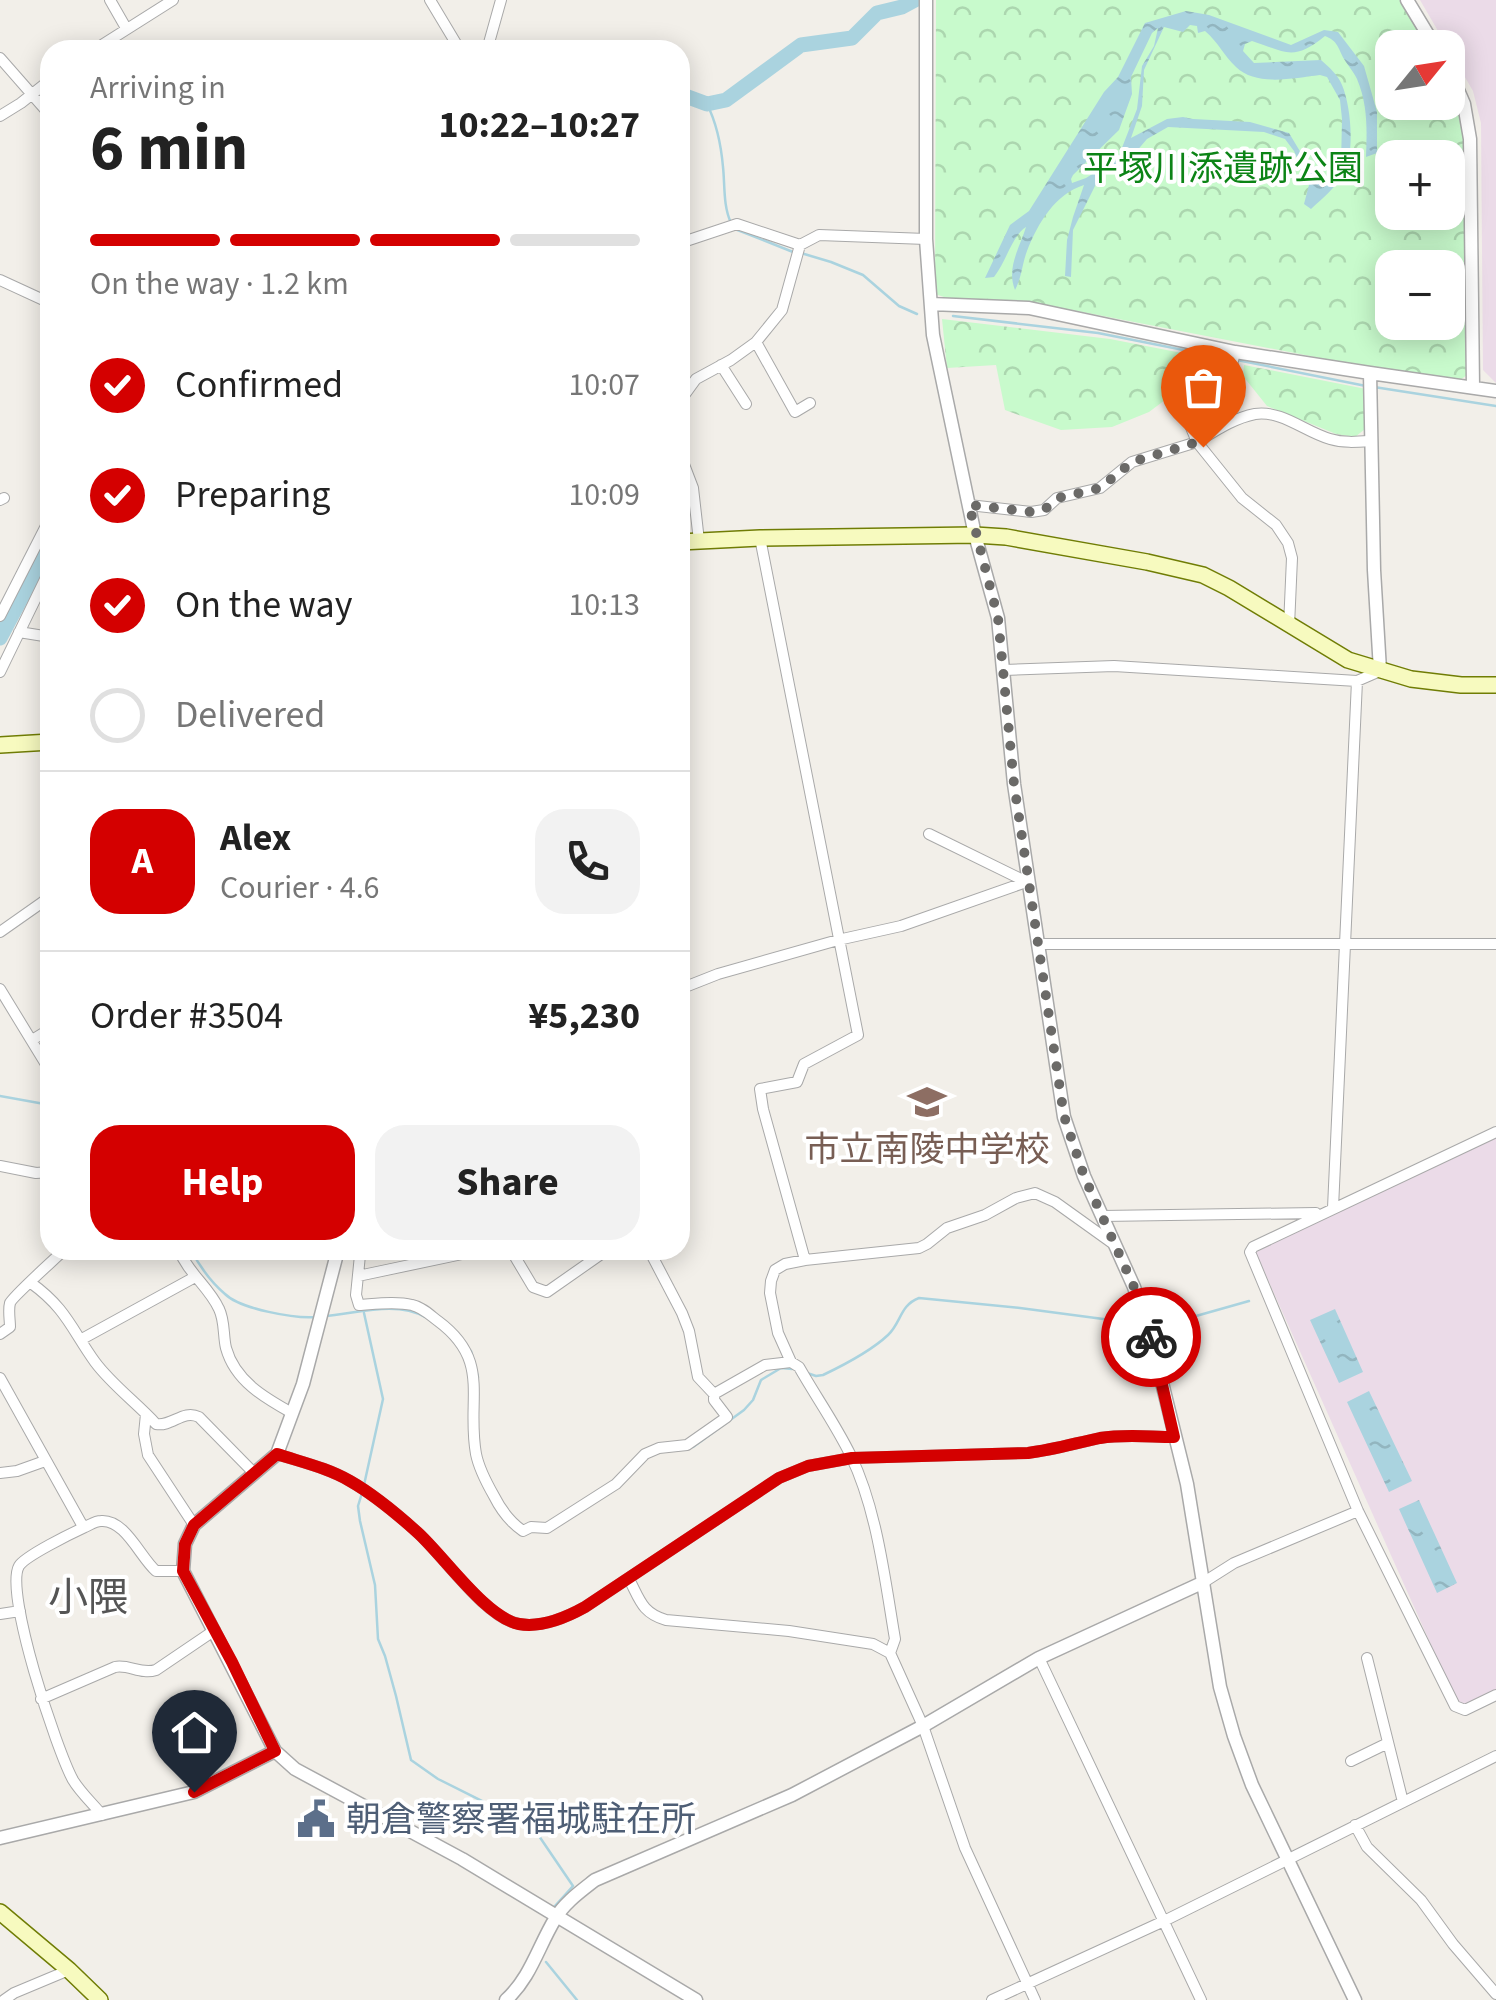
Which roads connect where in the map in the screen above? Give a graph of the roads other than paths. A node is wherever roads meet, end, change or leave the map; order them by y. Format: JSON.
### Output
{"nodes":[{"id":1,"x":110,"y":0,"type":"edge"},
{"id":2,"x":173,"y":0,"type":"edge"},
{"id":3,"x":430,"y":0,"type":"edge"},
{"id":4,"x":501,"y":0,"type":"edge"},
{"id":5,"x":926,"y":0,"type":"edge"},
{"id":6,"x":1408,"y":0,"type":"edge"},
{"id":7,"x":126,"y":28,"type":"junction"},
{"id":8,"x":1426,"y":30,"type":"edge"},
{"id":9,"x":109,"y":40,"type":"edge"},
{"id":10,"x":454,"y":40,"type":"edge"},
{"id":11,"x":490,"y":40,"type":"edge"},
{"id":12,"x":0,"y":58,"type":"edge"},
{"id":13,"x":40,"y":87,"type":"edge"},
{"id":14,"x":30,"y":94,"type":"junction"},
{"id":15,"x":40,"y":104,"type":"edge"},
{"id":16,"x":1465,"y":110,"type":"edge"},
{"id":17,"x":0,"y":116,"type":"edge"},
{"id":18,"x":926,"y":239,"type":"junction"},
{"id":19,"x":690,"y":240,"type":"edge"},
{"id":20,"x":800,"y":245,"type":"junction"},
{"id":21,"x":0,"y":280,"type":"edge"},
{"id":22,"x":40,"y":298,"type":"edge"},
{"id":23,"x":931,"y":304,"type":"junction"},
{"id":24,"x":756,"y":342,"type":"junction"},
{"id":25,"x":1236,"y":352,"type":"junction"},
{"id":26,"x":721,"y":365,"type":"junction"},
{"id":27,"x":1370,"y":384,"type":"junction"},
{"id":28,"x":690,"y":387,"type":"edge"},
{"id":29,"x":1473,"y":387,"type":"junction"},
{"id":30,"x":1496,"y":390,"type":"edge"},
{"id":31,"x":810,"y":403,"type":"dead end"},
{"id":32,"x":746,"y":404,"type":"dead end"},
{"id":33,"x":1370,"y":441,"type":"junction"},
{"id":34,"x":1198,"y":442,"type":"junction"},
{"id":35,"x":690,"y":480,"type":"edge"},
{"id":36,"x":969,"y":505,"type":"junction"},
{"id":37,"x":975,"y":536,"type":"junction"},
{"id":38,"x":40,"y":538,"type":"edge"},
{"id":39,"x":760,"y":538,"type":"junction"},
{"id":40,"x":690,"y":541,"type":"edge"},
{"id":41,"x":699,"y":541,"type":"junction"},
{"id":42,"x":40,"y":589,"type":"edge"},
{"id":43,"x":0,"y":616,"type":"edge"},
{"id":44,"x":1290,"y":626,"type":"junction"},
{"id":45,"x":19,"y":632,"type":"junction"},
{"id":46,"x":40,"y":635,"type":"edge"},
{"id":47,"x":1004,"y":670,"type":"junction"},
{"id":48,"x":1380,"y":670,"type":"junction"},
{"id":49,"x":0,"y":672,"type":"edge"},
{"id":50,"x":1357,"y":682,"type":"junction"},
{"id":51,"x":1496,"y":685,"type":"edge"},
{"id":52,"x":40,"y":743,"type":"edge"},
{"id":53,"x":0,"y":745,"type":"edge"},
{"id":54,"x":929,"y":834,"type":"dead end"},
{"id":55,"x":1028,"y":881,"type":"junction"},
{"id":56,"x":40,"y":905,"type":"edge"},
{"id":57,"x":0,"y":932,"type":"edge"},
{"id":58,"x":838,"y":940,"type":"junction"},
{"id":59,"x":1038,"y":944,"type":"junction"},
{"id":60,"x":1496,"y":944,"type":"edge"},
{"id":61,"x":1346,"y":945,"type":"junction"},
{"id":62,"x":690,"y":985,"type":"edge"},
{"id":63,"x":0,"y":989,"type":"edge"},
{"id":64,"x":40,"y":1035,"type":"edge"},
{"id":65,"x":32,"y":1040,"type":"junction"},
{"id":66,"x":40,"y":1054,"type":"edge"},
{"id":67,"x":1496,"y":1132,"type":"edge"},
{"id":68,"x":0,"y":1166,"type":"edge"},
{"id":69,"x":40,"y":1173,"type":"edge"},
{"id":70,"x":1328,"y":1211,"type":"junction"},
{"id":71,"x":1102,"y":1216,"type":"junction"},
{"id":72,"x":1116,"y":1245,"type":"junction"},
{"id":73,"x":54,"y":1260,"type":"edge"},
{"id":74,"x":184,"y":1260,"type":"edge"},
{"id":75,"x":336,"y":1260,"type":"edge"},
{"id":76,"x":360,"y":1260,"type":"edge"},
{"id":77,"x":433,"y":1260,"type":"edge"},
{"id":78,"x":516,"y":1260,"type":"edge"},
{"id":79,"x":593,"y":1260,"type":"edge"},
{"id":80,"x":653,"y":1260,"type":"edge"},
{"id":81,"x":804,"y":1260,"type":"junction"},
{"id":82,"x":195,"y":1276,"type":"junction"},
{"id":83,"x":358,"y":1276,"type":"junction"},
{"id":84,"x":31,"y":1283,"type":"junction"},
{"id":85,"x":0,"y":1334,"type":"edge"},
{"id":86,"x":82,"y":1339,"type":"junction"},
{"id":87,"x":790,"y":1362,"type":"junction"},
{"id":88,"x":0,"y":1378,"type":"edge"},
{"id":89,"x":714,"y":1394,"type":"junction"},
{"id":90,"x":146,"y":1414,"type":"junction"},
{"id":91,"x":292,"y":1414,"type":"junction"},
{"id":92,"x":1174,"y":1437,"type":"junction"},
{"id":93,"x":277,"y":1454,"type":"junction"},
{"id":94,"x":852,"y":1458,"type":"junction"},
{"id":95,"x":45,"y":1461,"type":"junction"},
{"id":96,"x":0,"y":1473,"type":"edge"},
{"id":97,"x":254,"y":1473,"type":"junction"},
{"id":98,"x":1358,"y":1510,"type":"junction"},
{"id":99,"x":194,"y":1525,"type":"junction"},
{"id":100,"x":85,"y":1526,"type":"junction"},
{"id":101,"x":183,"y":1571,"type":"junction"},
{"id":102,"x":629,"y":1579,"type":"junction"},
{"id":103,"x":1204,"y":1582,"type":"junction"},
{"id":104,"x":20,"y":1611,"type":"junction"},
{"id":105,"x":0,"y":1614,"type":"edge"},
{"id":106,"x":215,"y":1630,"type":"junction"},
{"id":107,"x":890,"y":1653,"type":"junction"},
{"id":108,"x":1039,"y":1658,"type":"junction"},
{"id":109,"x":1367,"y":1658,"type":"dead end"},
{"id":110,"x":1496,"y":1695,"type":"edge"},
{"id":111,"x":41,"y":1699,"type":"junction"},
{"id":112,"x":923,"y":1726,"type":"junction"},
{"id":113,"x":1388,"y":1743,"type":"junction"},
{"id":114,"x":275,"y":1751,"type":"junction"},
{"id":115,"x":1496,"y":1756,"type":"edge"},
{"id":116,"x":1351,"y":1761,"type":"dead end"},
{"id":117,"x":1404,"y":1802,"type":"junction"},
{"id":118,"x":102,"y":1815,"type":"junction"},
{"id":119,"x":1354,"y":1825,"type":"junction"},
{"id":120,"x":0,"y":1838,"type":"edge"},
{"id":121,"x":1286,"y":1858,"type":"junction"},
{"id":122,"x":0,"y":1912,"type":"edge"},
{"id":123,"x":557,"y":1916,"type":"junction"},
{"id":124,"x":1164,"y":1921,"type":"junction"},
{"id":125,"x":70,"y":1970,"type":"junction"},
{"id":126,"x":1028,"y":1983,"type":"junction"},
{"id":127,"x":1496,"y":1998,"type":"edge"},
{"id":128,"x":4,"y":2000,"type":"edge"},
{"id":129,"x":100,"y":2000,"type":"edge"},
{"id":130,"x":506,"y":2000,"type":"edge"},
{"id":131,"x":696,"y":2000,"type":"edge"},
{"id":132,"x":992,"y":2000,"type":"edge"},
{"id":133,"x":1036,"y":2000,"type":"edge"},
{"id":134,"x":1200,"y":2000,"type":"edge"},
{"id":135,"x":1355,"y":2000,"type":"edge"}],
"edges":[{"from":1,"to":7,"type":"street"},
{"from":2,"to":7,"type":"street"},
{"from":3,"to":10,"type":"street"},
{"from":4,"to":11,"type":"street"},
{"from":5,"to":18,"type":"street"},
{"from":6,"to":8,"type":"street"},
{"from":7,"to":9,"type":"street"},
{"from":12,"to":14,"type":"street"},
{"from":13,"to":14,"type":"street"},
{"from":14,"to":15,"type":"street"},
{"from":14,"to":17,"type":"street"},
{"from":16,"to":29,"type":"street"},
{"from":18,"to":20,"type":"street"},
{"from":18,"to":23,"type":"street"},
{"from":19,"to":20,"type":"street"},
{"from":20,"to":24,"type":"street"},
{"from":21,"to":22,"type":"street"},
{"from":23,"to":25,"type":"street"},
{"from":23,"to":36,"type":"street"},
{"from":24,"to":26,"type":"street"},
{"from":24,"to":31,"type":"street"},
{"from":25,"to":27,"type":"street"},
{"from":25,"to":34,"type":"street"},
{"from":26,"to":28,"type":"street"},
{"from":26,"to":32,"type":"street"},
{"from":27,"to":29,"type":"street"},
{"from":27,"to":33,"type":"street"},
{"from":29,"to":30,"type":"street"},
{"from":33,"to":34,"type":"street"},
{"from":33,"to":48,"type":"street"},
{"from":34,"to":36,"type":"street"},
{"from":34,"to":44,"type":"street"},
{"from":35,"to":41,"type":"street"},
{"from":36,"to":37,"type":"street"},
{"from":37,"to":39,"type":"main road"},
{"from":37,"to":44,"type":"main road"},
{"from":37,"to":47,"type":"street"},
{"from":38,"to":43,"type":"street"},
{"from":39,"to":41,"type":"main road"},
{"from":39,"to":58,"type":"street"},
{"from":40,"to":41,"type":"main road"},
{"from":42,"to":45,"type":"street"},
{"from":44,"to":48,"type":"main road"},
{"from":45,"to":46,"type":"street"},
{"from":45,"to":49,"type":"street"},
{"from":47,"to":50,"type":"street"},
{"from":47,"to":55,"type":"street"},
{"from":48,"to":50,"type":"street"},
{"from":48,"to":51,"type":"main road"},
{"from":50,"to":61,"type":"street"},
{"from":52,"to":53,"type":"main road"},
{"from":54,"to":55,"type":"street"},
{"from":55,"to":58,"type":"street"},
{"from":55,"to":59,"type":"street"},
{"from":56,"to":57,"type":"street"},
{"from":58,"to":62,"type":"street"},
{"from":58,"to":81,"type":"street"},
{"from":59,"to":61,"type":"street"},
{"from":59,"to":71,"type":"street"},
{"from":60,"to":61,"type":"street"},
{"from":61,"to":70,"type":"street"},
{"from":63,"to":65,"type":"street"},
{"from":64,"to":65,"type":"street"},
{"from":65,"to":66,"type":"street"},
{"from":67,"to":70,"type":"street"},
{"from":68,"to":69,"type":"street"},
{"from":70,"to":71,"type":"street"},
{"from":70,"to":98,"type":"street"},
{"from":71,"to":72,"type":"street"},
{"from":72,"to":81,"type":"street"},
{"from":72,"to":92,"type":"street"},
{"from":73,"to":84,"type":"street"},
{"from":74,"to":82,"type":"street"},
{"from":75,"to":91,"type":"street"},
{"from":76,"to":83,"type":"street"},
{"from":77,"to":83,"type":"street"},
{"from":78,"to":79,"type":"street"},
{"from":80,"to":89,"type":"street"},
{"from":81,"to":87,"type":"street"},
{"from":82,"to":86,"type":"street"},
{"from":82,"to":91,"type":"street"},
{"from":83,"to":89,"type":"street"},
{"from":84,"to":85,"type":"street"},
{"from":84,"to":86,"type":"street"},
{"from":86,"to":90,"type":"street"},
{"from":87,"to":89,"type":"street"},
{"from":87,"to":94,"type":"street"},
{"from":88,"to":95,"type":"street"},
{"from":90,"to":97,"type":"street"},
{"from":90,"to":99,"type":"street"},
{"from":91,"to":93,"type":"street"},
{"from":92,"to":94,"type":"street"},
{"from":92,"to":103,"type":"street"},
{"from":93,"to":97,"type":"street"},
{"from":93,"to":102,"type":"street"},
{"from":94,"to":102,"type":"street"},
{"from":94,"to":107,"type":"street"},
{"from":95,"to":96,"type":"street"},
{"from":95,"to":100,"type":"street"},
{"from":97,"to":99,"type":"street"},
{"from":98,"to":103,"type":"street"},
{"from":98,"to":110,"type":"street"},
{"from":99,"to":101,"type":"street"},
{"from":100,"to":101,"type":"street"},
{"from":100,"to":104,"type":"street"},
{"from":101,"to":106,"type":"street"},
{"from":102,"to":107,"type":"street"},
{"from":103,"to":108,"type":"street"},
{"from":103,"to":121,"type":"street"},
{"from":104,"to":105,"type":"street"},
{"from":104,"to":111,"type":"street"},
{"from":106,"to":111,"type":"street"},
{"from":106,"to":114,"type":"street"},
{"from":107,"to":112,"type":"street"},
{"from":108,"to":112,"type":"street"},
{"from":108,"to":124,"type":"street"},
{"from":109,"to":113,"type":"street"},
{"from":111,"to":118,"type":"street"},
{"from":112,"to":123,"type":"street"},
{"from":112,"to":126,"type":"street"},
{"from":113,"to":116,"type":"street"},
{"from":113,"to":117,"type":"street"},
{"from":114,"to":118,"type":"street"},
{"from":114,"to":123,"type":"street"},
{"from":115,"to":117,"type":"street"},
{"from":117,"to":119,"type":"street"},
{"from":118,"to":120,"type":"street"},
{"from":119,"to":121,"type":"street"},
{"from":119,"to":127,"type":"street"},
{"from":121,"to":124,"type":"street"},
{"from":121,"to":135,"type":"street"},
{"from":122,"to":125,"type":"main road"},
{"from":123,"to":130,"type":"street"},
{"from":123,"to":131,"type":"street"},
{"from":124,"to":126,"type":"street"},
{"from":124,"to":134,"type":"street"},
{"from":125,"to":128,"type":"street"},
{"from":125,"to":129,"type":"main road"},
{"from":126,"to":132,"type":"street"},
{"from":126,"to":133,"type":"street"}]}
